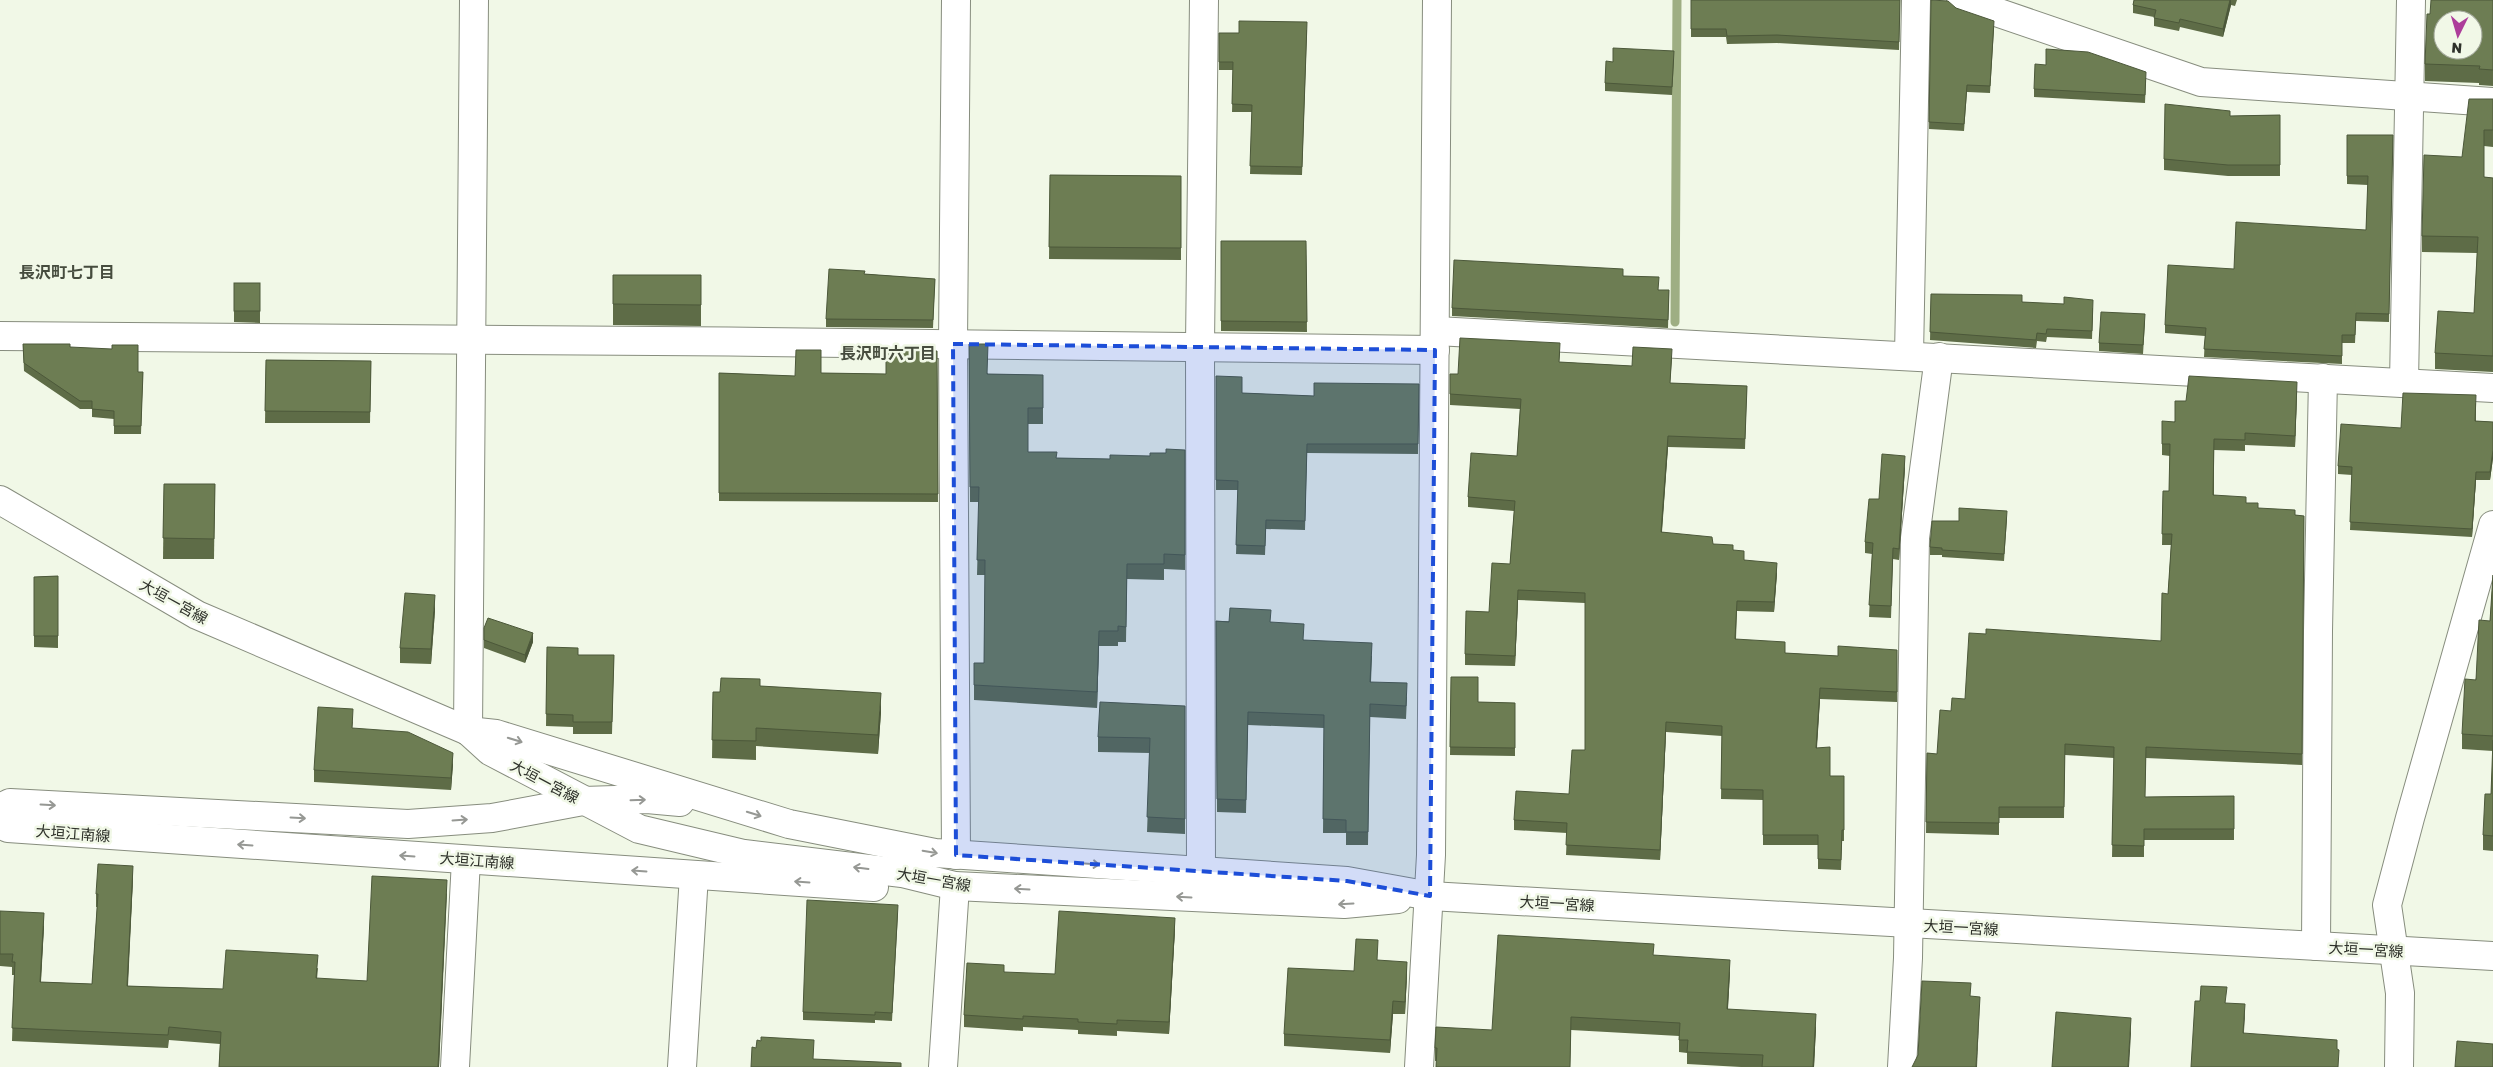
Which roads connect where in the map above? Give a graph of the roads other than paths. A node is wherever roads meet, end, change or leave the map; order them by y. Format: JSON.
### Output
{"nodes":[{"id":1,"x":474,"y":0,"type":"edge"},
{"id":2,"x":956,"y":0,"type":"edge"},
{"id":3,"x":1204,"y":0,"type":"edge"},
{"id":4,"x":1437,"y":0,"type":"edge"},
{"id":5,"x":1916,"y":0,"type":"edge"},
{"id":6,"x":1961,"y":0,"type":"edge"},
{"id":7,"x":2411,"y":0,"type":"edge"},
{"id":8,"x":2410,"y":98,"type":"junction"},
{"id":9,"x":2493,"y":102,"type":"edge"},
{"id":10,"x":0,"y":336,"type":"edge"},
{"id":11,"x":1435,"y":340,"type":"junction"},
{"id":12,"x":472,"y":341,"type":"junction"},
{"id":13,"x":953,"y":344,"type":"junction"},
{"id":14,"x":1200,"y":345,"type":"junction"},
{"id":15,"x":1909,"y":355,"type":"junction"},
{"id":16,"x":1939,"y":357,"type":"junction"},
{"id":17,"x":2323,"y":378,"type":"junction"},
{"id":18,"x":2404,"y":383,"type":"junction"},
{"id":19,"x":2493,"y":388,"type":"edge"},
{"id":20,"x":0,"y":500,"type":"edge"},
{"id":21,"x":2493,"y":525,"type":"edge"},
{"id":22,"x":468,"y":731,"type":"junction"},
{"id":23,"x":583,"y":801,"type":"junction"},
{"id":24,"x":726,"y":805,"type":"junction"},
{"id":25,"x":0,"y":808,"type":"edge"},
{"id":26,"x":0,"y":824,"type":"edge"},
{"id":27,"x":956,"y":855,"type":"junction"},
{"id":28,"x":466,"y":860,"type":"junction"},
{"id":29,"x":1201,"y":871,"type":"junction"},
{"id":30,"x":694,"y":875,"type":"junction"},
{"id":31,"x":955,"y":886,"type":"junction"},
{"id":32,"x":1430,"y":896,"type":"junction"},
{"id":33,"x":1909,"y":924,"type":"junction"},
{"id":34,"x":2316,"y":946,"type":"junction"},
{"id":35,"x":2393,"y":951,"type":"junction"},
{"id":36,"x":2493,"y":956,"type":"edge"},
{"id":37,"x":455,"y":1067,"type":"edge"},
{"id":38,"x":682,"y":1067,"type":"edge"},
{"id":39,"x":943,"y":1067,"type":"edge"},
{"id":40,"x":1419,"y":1067,"type":"edge"},
{"id":41,"x":1902,"y":1067,"type":"edge"},
{"id":42,"x":2399,"y":1067,"type":"edge"}],
"edges":[{"from":1,"to":12,"type":"street"},
{"from":2,"to":13,"type":"street"},
{"from":3,"to":14,"type":"street"},
{"from":4,"to":11,"type":"street"},
{"from":5,"to":15,"type":"street"},
{"from":6,"to":8,"type":"street"},
{"from":7,"to":8,"type":"street"},
{"from":8,"to":9,"type":"street"},
{"from":8,"to":18,"type":"street"},
{"from":10,"to":12,"type":"street"},
{"from":11,"to":14,"type":"street"},
{"from":11,"to":15,"type":"street"},
{"from":11,"to":32,"type":"street"},
{"from":12,"to":13,"type":"street"},
{"from":12,"to":22,"type":"street"},
{"from":13,"to":14,"type":"street"},
{"from":13,"to":27,"type":"street"},
{"from":14,"to":29,"type":"street"},
{"from":15,"to":16,"type":"street"},
{"from":16,"to":17,"type":"street"},
{"from":16,"to":33,"type":"street"},
{"from":17,"to":18,"type":"street"},
{"from":17,"to":34,"type":"street"},
{"from":18,"to":19,"type":"street"},
{"from":20,"to":22,"type":"street","name":"大垣一宮線"},
{"from":21,"to":35,"type":"street"},
{"from":22,"to":23,"type":"street","name":"大垣一宮線"},
{"from":22,"to":24,"type":"street","name":"大垣一宮線","one_way":true},
{"from":23,"to":24,"type":"street","name":"大垣江南線","one_way":true},
{"from":25,"to":23,"type":"street","name":"大垣江南線","one_way":true},
{"from":31,"to":23,"type":"street","name":"大垣一宮線","one_way":true},
{"from":24,"to":27,"type":"street","name":"大垣一宮線","one_way":true},
{"from":28,"to":26,"type":"street","name":"大垣江南線","one_way":true},
{"from":27,"to":29,"type":"street","name":"大垣一宮線","one_way":true},
{"from":30,"to":28,"type":"street","name":"大垣江南線","one_way":true},
{"from":28,"to":37,"type":"street"},
{"from":29,"to":32,"type":"street","name":"大垣一宮線"},
{"from":31,"to":30,"type":"street","name":"大垣江南線","one_way":true},
{"from":30,"to":38,"type":"street"},
{"from":32,"to":31,"type":"street","name":"大垣一宮線","one_way":true},
{"from":31,"to":39,"type":"street"},
{"from":32,"to":33,"type":"street","name":"大垣一宮線"},
{"from":32,"to":40,"type":"street"},
{"from":33,"to":34,"type":"street","name":"大垣一宮線"},
{"from":33,"to":41,"type":"street"},
{"from":34,"to":35,"type":"street","name":"大垣一宮線"},
{"from":35,"to":36,"type":"street","name":"大垣一宮線"},
{"from":35,"to":42,"type":"street"}]}
